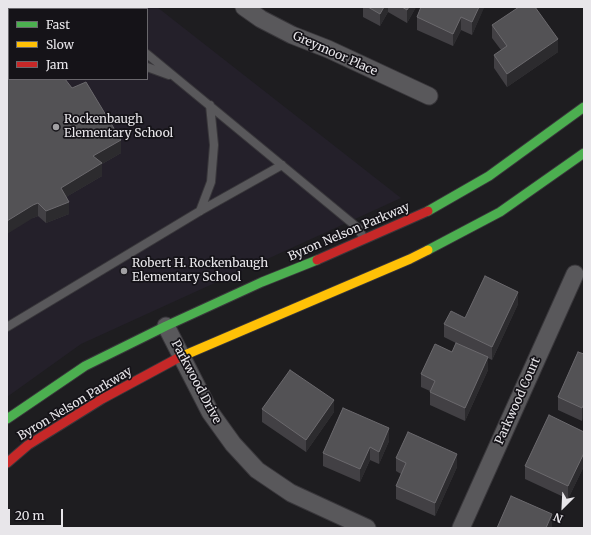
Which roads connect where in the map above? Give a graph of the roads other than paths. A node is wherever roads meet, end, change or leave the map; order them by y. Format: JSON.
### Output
{"nodes":[{"id":1,"x":244,"y":7,"type":"edge"},
{"id":2,"x":148,"y":55,"type":"edge"},
{"id":3,"x":148,"y":68,"type":"edge"},
{"id":4,"x":175,"y":77,"type":"junction"},
{"id":5,"x":429,"y":96,"type":"dead end"},
{"id":6,"x":210,"y":105,"type":"junction"},
{"id":7,"x":584,"y":107,"type":"edge"},
{"id":8,"x":584,"y":153,"type":"edge"},
{"id":9,"x":282,"y":165,"type":"junction"},
{"id":10,"x":200,"y":211,"type":"junction"},
{"id":11,"x":365,"y":240,"type":"junction"},
{"id":12,"x":575,"y":274,"type":"dead end"},
{"id":13,"x":166,"y":326,"type":"junction"},
{"id":14,"x":7,"y":327,"type":"edge"},
{"id":15,"x":182,"y":356,"type":"junction"},
{"id":16,"x":7,"y":419,"type":"edge"},
{"id":17,"x":7,"y":463,"type":"edge"},
{"id":18,"x":367,"y":528,"type":"edge"},
{"id":19,"x":461,"y":528,"type":"edge"}],
"edges":[{"from":1,"to":5,"type":"street","name":"Greymoor Place"},
{"from":2,"to":4,"type":"lane"},
{"from":3,"to":4,"type":"lane"},
{"from":4,"to":6,"type":"lane"},
{"from":6,"to":9,"type":"lane"},
{"from":6,"to":10,"type":"lane"},
{"from":7,"to":11,"type":"street","name":"Byron Nelson Parkway"},
{"from":8,"to":15,"type":"street","name":"Byron Nelson Parkway"},
{"from":9,"to":10,"type":"lane"},
{"from":9,"to":11,"type":"lane"},
{"from":10,"to":14,"type":"lane"},
{"from":11,"to":13,"type":"street","name":"Byron Nelson Parkway"},
{"from":12,"to":19,"type":"street","name":"Parkwood Court"},
{"from":13,"to":15,"type":"street","name":"Parkwood Drive"},
{"from":13,"to":16,"type":"street","name":"Byron Nelson Parkway"},
{"from":15,"to":17,"type":"street","name":"Byron Nelson Parkway"},
{"from":15,"to":18,"type":"street","name":"Parkwood Drive"}]}
